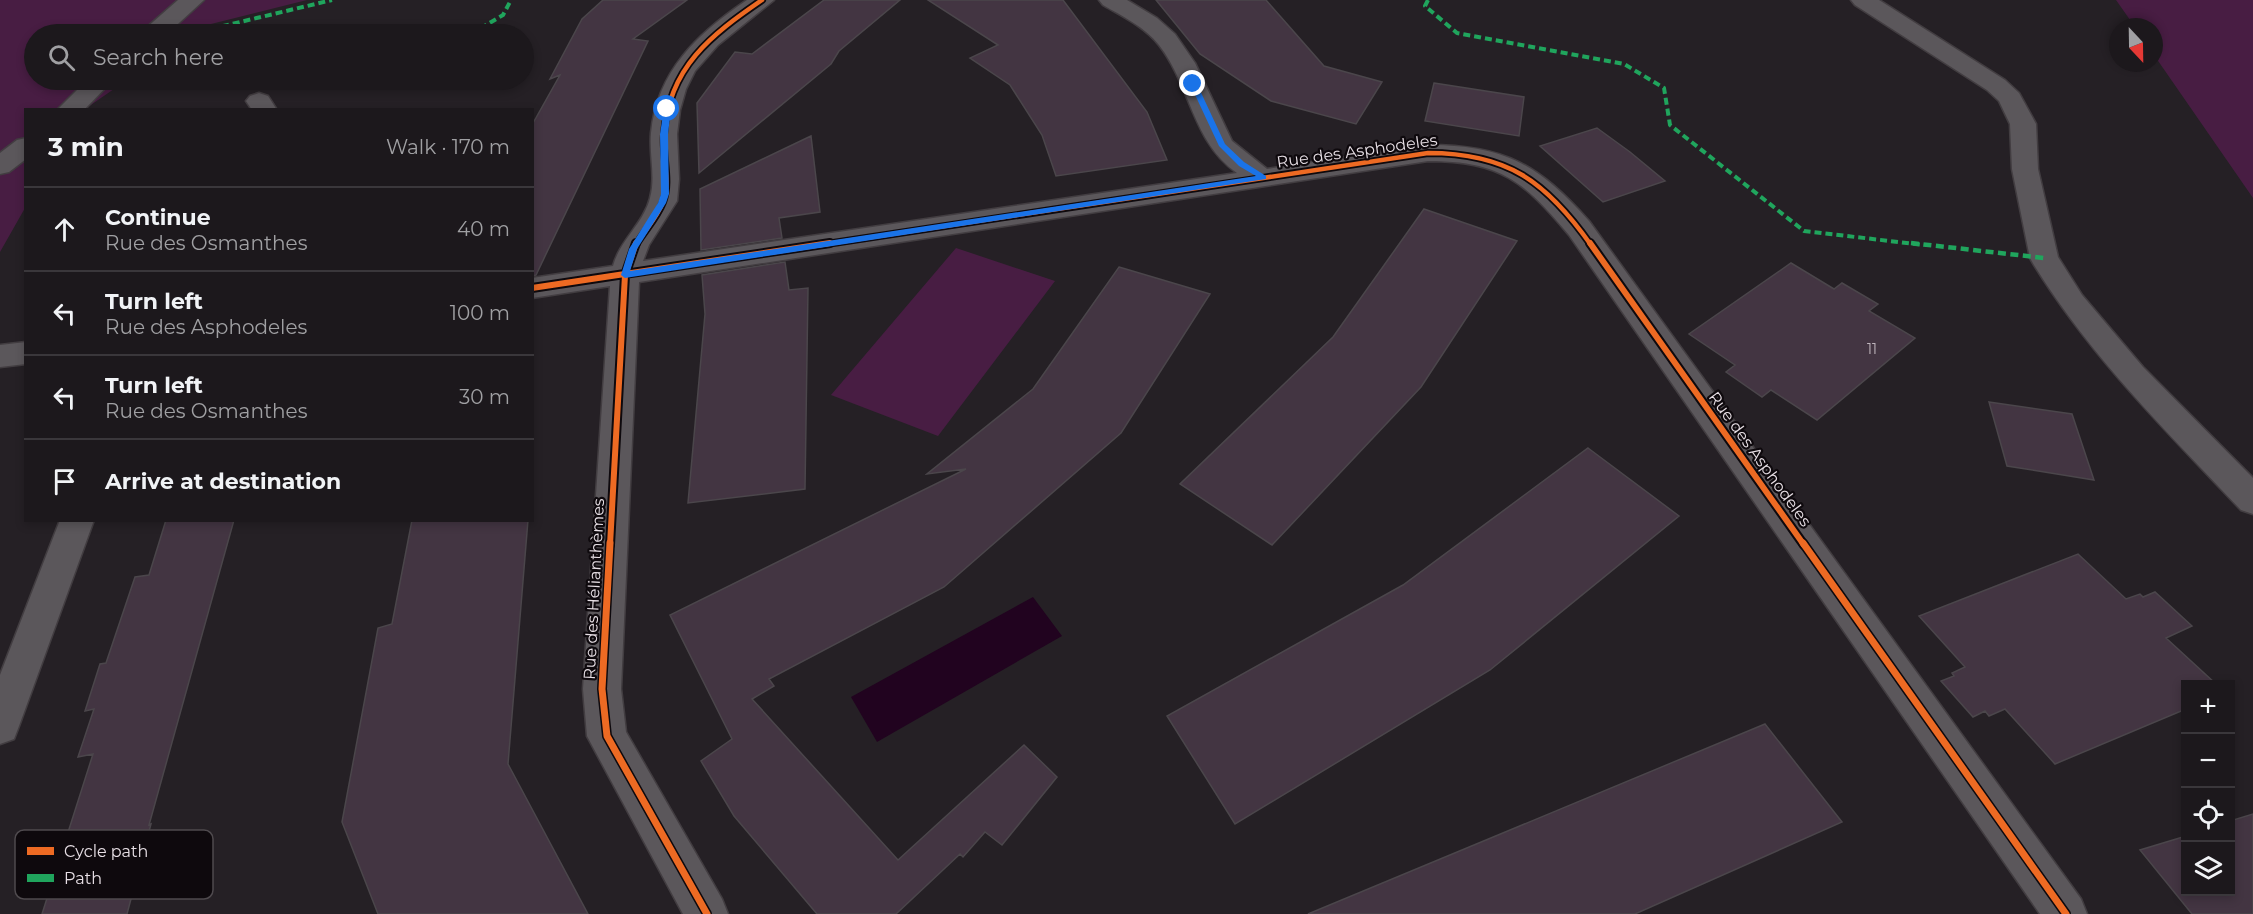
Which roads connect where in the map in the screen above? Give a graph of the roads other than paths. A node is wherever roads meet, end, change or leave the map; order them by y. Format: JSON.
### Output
{"nodes":[{"id":1,"x":192,"y":0,"type":"edge"},
{"id":2,"x":762,"y":0,"type":"edge"},
{"id":3,"x":1111,"y":0,"type":"edge"},
{"id":4,"x":1863,"y":0,"type":"edge"},
{"id":5,"x":164,"y":24,"type":"edge"},
{"id":6,"x":90,"y":90,"type":"edge"},
{"id":7,"x":71,"y":108,"type":"edge"},
{"id":8,"x":24,"y":148,"type":"edge"},
{"id":9,"x":0,"y":166,"type":"edge"},
{"id":10,"x":1263,"y":177,"type":"junction"},
{"id":11,"x":625,"y":275,"type":"junction"},
{"id":12,"x":534,"y":288,"type":"edge"},
{"id":13,"x":24,"y":353,"type":"edge"},
{"id":14,"x":0,"y":356,"type":"edge"},
{"id":15,"x":2253,"y":500,"type":"edge"},
{"id":16,"x":76,"y":522,"type":"edge"},
{"id":17,"x":0,"y":726,"type":"edge"},
{"id":18,"x":707,"y":914,"type":"edge"},
{"id":19,"x":2066,"y":914,"type":"edge"}],
"edges":[{"from":1,"to":5,"type":"street"},
{"from":2,"to":11,"type":"street","name":"Rue des Hélianthèmes"},
{"from":3,"to":10,"type":"street"},
{"from":4,"to":15,"type":"street"},
{"from":6,"to":7,"type":"street"},
{"from":8,"to":9,"type":"street"},
{"from":10,"to":11,"type":"street","name":"Rue des Asphodeles"},
{"from":10,"to":19,"type":"street","name":"Rue des Asphodeles"},
{"from":11,"to":12,"type":"street","name":"Rue des Asphodeles"},
{"from":11,"to":18,"type":"street","name":"Rue des Hélianthèmes"},
{"from":13,"to":14,"type":"street"},
{"from":16,"to":17,"type":"street"}]}
